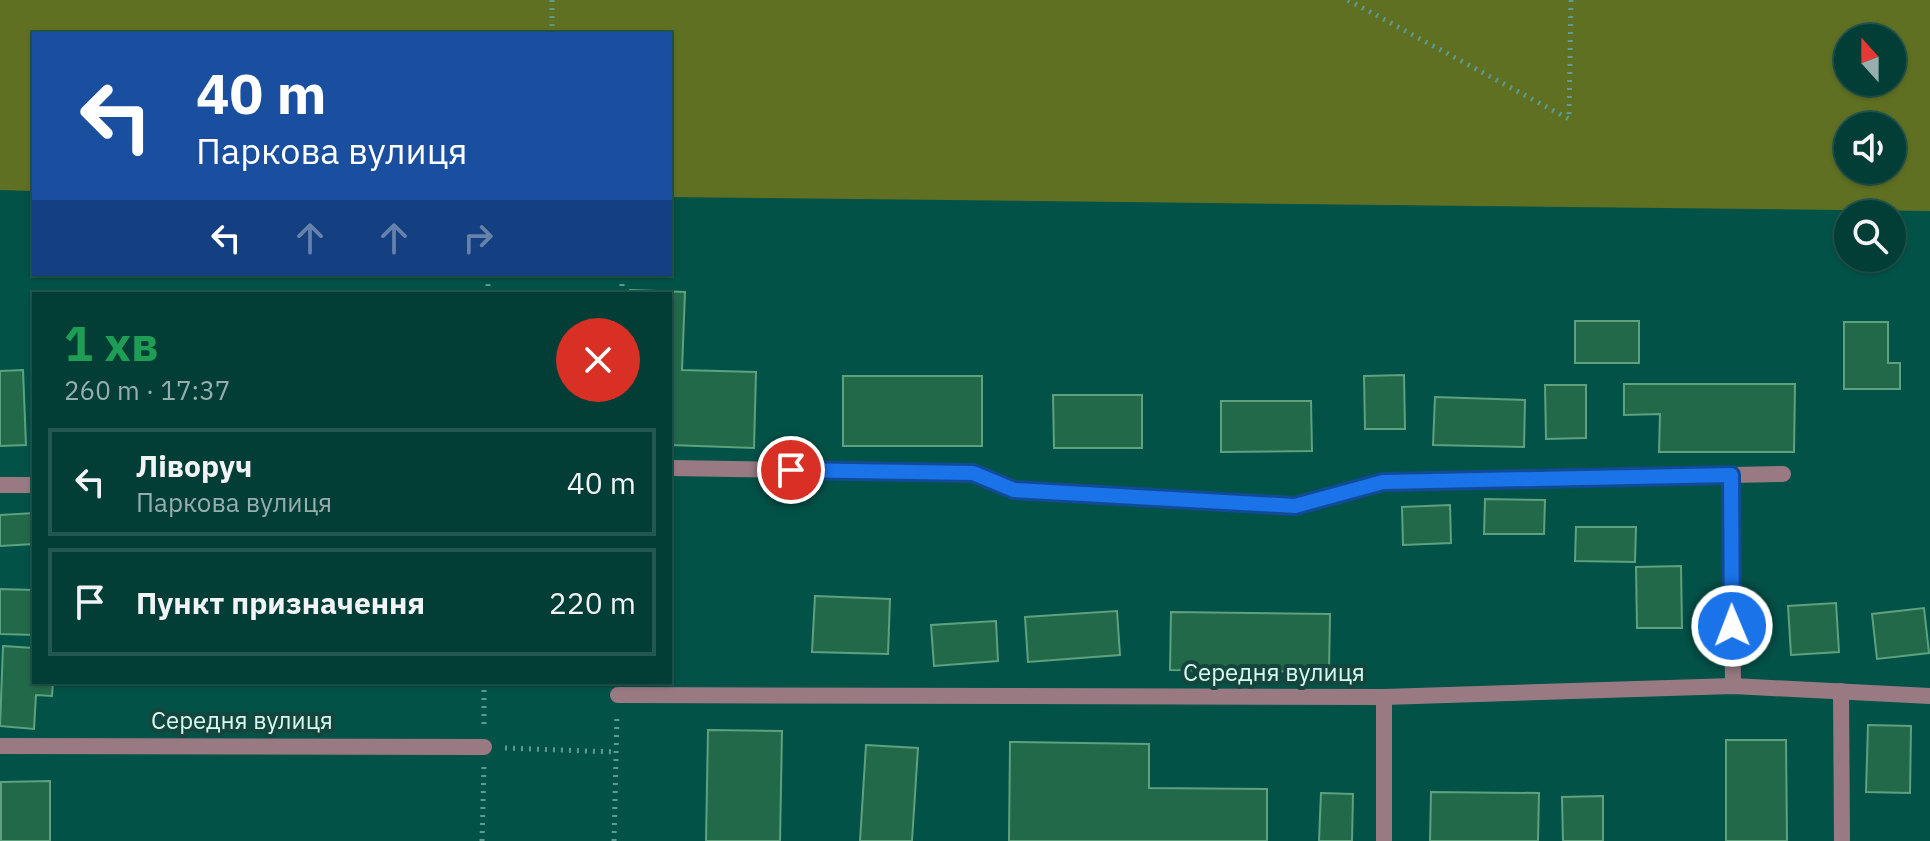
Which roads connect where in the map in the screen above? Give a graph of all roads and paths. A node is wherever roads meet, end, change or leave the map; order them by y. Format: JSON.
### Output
{"nodes":[{"id":1,"x":552,"y":0,"type":"edge"},
{"id":2,"x":1348,"y":0,"type":"edge"},
{"id":3,"x":1571,"y":0,"type":"edge"},
{"id":4,"x":552,"y":32,"type":"edge"},
{"id":5,"x":672,"y":468,"type":"edge"},
{"id":6,"x":1783,"y":474,"type":"dead end"},
{"id":7,"x":1731,"y":475,"type":"junction"},
{"id":8,"x":0,"y":485,"type":"edge"},
{"id":9,"x":32,"y":485,"type":"edge"},
{"id":10,"x":1733,"y":686,"type":"junction"},
{"id":11,"x":1841,"y":691,"type":"junction"},
{"id":12,"x":618,"y":695,"type":"joint"},
{"id":13,"x":1930,"y":696,"type":"edge"},
{"id":14,"x":1384,"y":697,"type":"junction"},
{"id":15,"x":0,"y":746,"type":"edge"},
{"id":16,"x":484,"y":747,"type":"joint"},
{"id":17,"x":616,"y":752,"type":"junction"},
{"id":18,"x":614,"y":841,"type":"edge"},
{"id":19,"x":1384,"y":841,"type":"edge"},
{"id":20,"x":1842,"y":841,"type":"edge"}],
"edges":[{"from":1,"to":4,"type":"path"},
{"from":2,"to":3,"type":"path"},
{"from":5,"to":7,"type":"street"},
{"from":6,"to":7,"type":"street"},
{"from":7,"to":10,"type":"street"},
{"from":8,"to":9,"type":"street"},
{"from":10,"to":11,"type":"street","name":"Середня вулиця"},
{"from":10,"to":14,"type":"street","name":"Середня вулиця"},
{"from":11,"to":13,"type":"street","name":"Середня вулиця"},
{"from":11,"to":20,"type":"street"},
{"from":12,"to":14,"type":"street","name":"Середня вулиця"},
{"from":12,"to":17,"type":"path"},
{"from":14,"to":19,"type":"street"},
{"from":15,"to":16,"type":"street","name":"Середня вулиця"},
{"from":16,"to":17,"type":"path"},
{"from":17,"to":18,"type":"path"}]}
